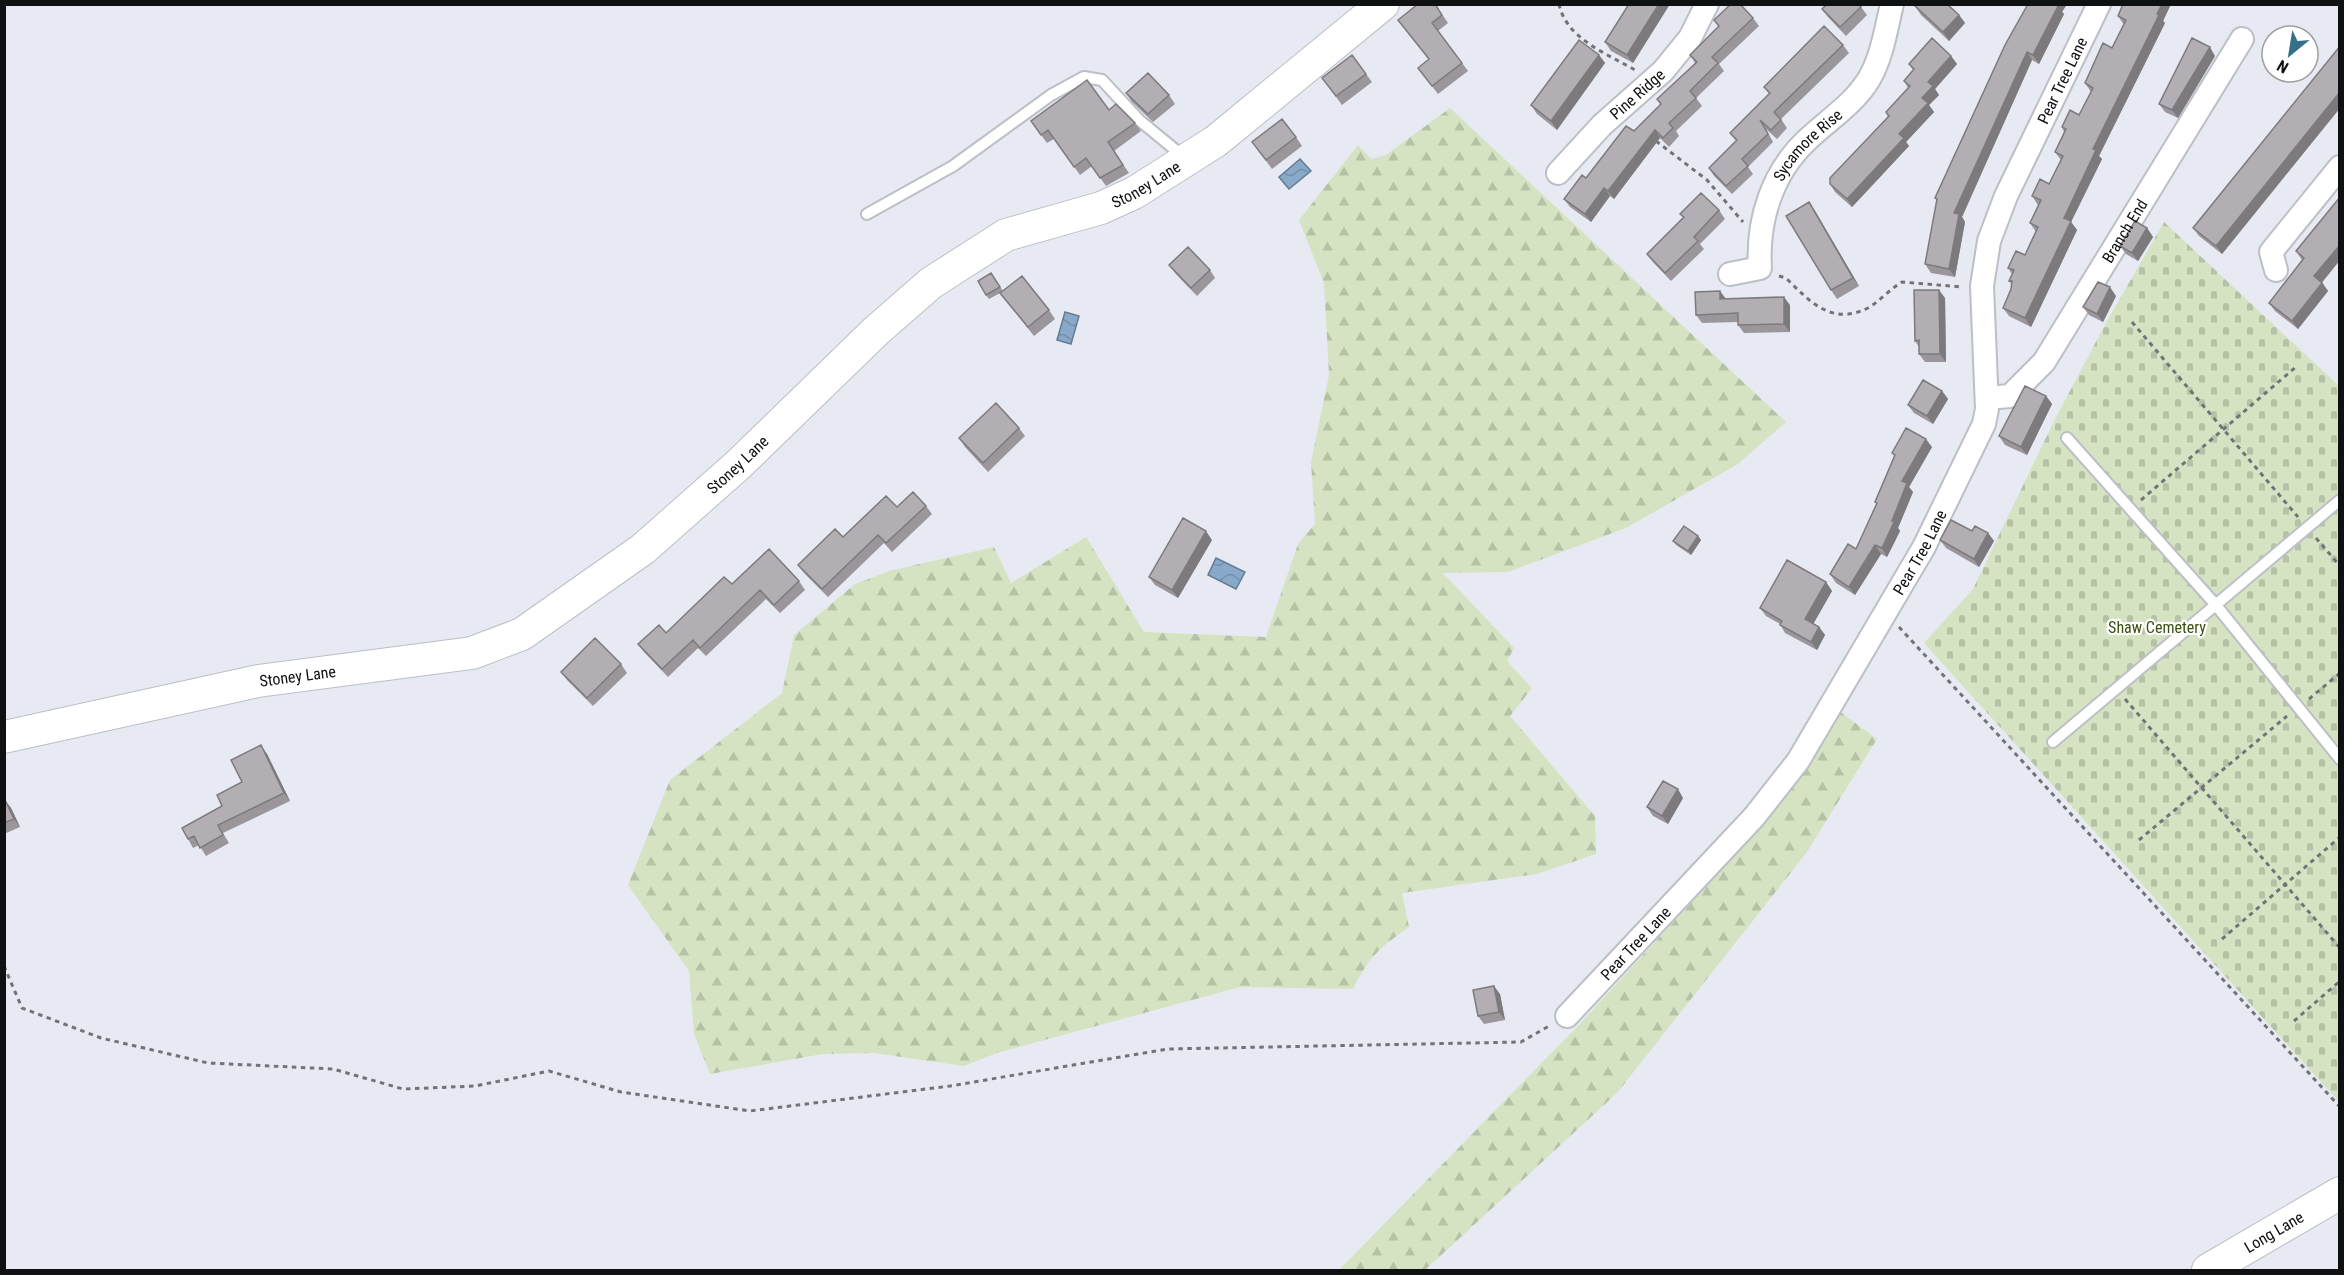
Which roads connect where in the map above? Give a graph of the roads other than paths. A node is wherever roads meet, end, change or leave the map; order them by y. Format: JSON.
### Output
{"nodes":[{"id":1,"x":1383,"y":4,"type":"edge"},
{"id":2,"x":1707,"y":4,"type":"edge"},
{"id":3,"x":1893,"y":4,"type":"edge"},
{"id":4,"x":2099,"y":4,"type":"edge"},
{"id":5,"x":2242,"y":39,"type":"dead end"},
{"id":6,"x":1186,"y":160,"type":"junction"},
{"id":7,"x":2340,"y":167,"type":"edge"},
{"id":8,"x":1557,"y":174,"type":"dead end"},
{"id":9,"x":867,"y":214,"type":"dead end"},
{"id":10,"x":2266,"y":258,"type":"dead end"},
{"id":11,"x":1730,"y":274,"type":"dead end"},
{"id":12,"x":1987,"y":398,"type":"junction"},
{"id":13,"x":2067,"y":438,"type":"dead end"},
{"id":14,"x":2340,"y":500,"type":"edge"},
{"id":15,"x":2215,"y":604,"type":"junction"},
{"id":16,"x":4,"y":736,"type":"edge"},
{"id":17,"x":2053,"y":742,"type":"dead end"},
{"id":18,"x":2340,"y":759,"type":"edge"},
{"id":19,"x":1567,"y":1016,"type":"road end"},
{"id":20,"x":2340,"y":1193,"type":"edge"},
{"id":21,"x":2208,"y":1270,"type":"edge"}],
"edges":[{"from":1,"to":6,"type":"street","name":"Stoney Lane"},
{"from":2,"to":8,"type":"street","name":"Pine Ridge"},
{"from":3,"to":11,"type":"street","name":"Sycamore Rise"},
{"from":4,"to":12,"type":"street","name":"Pear Tree Lane"},
{"from":5,"to":12,"type":"street","name":"Branch End"},
{"from":6,"to":9,"type":"lane"},
{"from":6,"to":16,"type":"street","name":"Stoney Lane"},
{"from":7,"to":10,"type":"street"},
{"from":12,"to":19,"type":"street","name":"Pear Tree Lane"},
{"from":13,"to":15,"type":"lane"},
{"from":14,"to":15,"type":"lane"},
{"from":15,"to":17,"type":"lane"},
{"from":15,"to":18,"type":"lane"},
{"from":20,"to":21,"type":"street","name":"Long Lane"}]}
